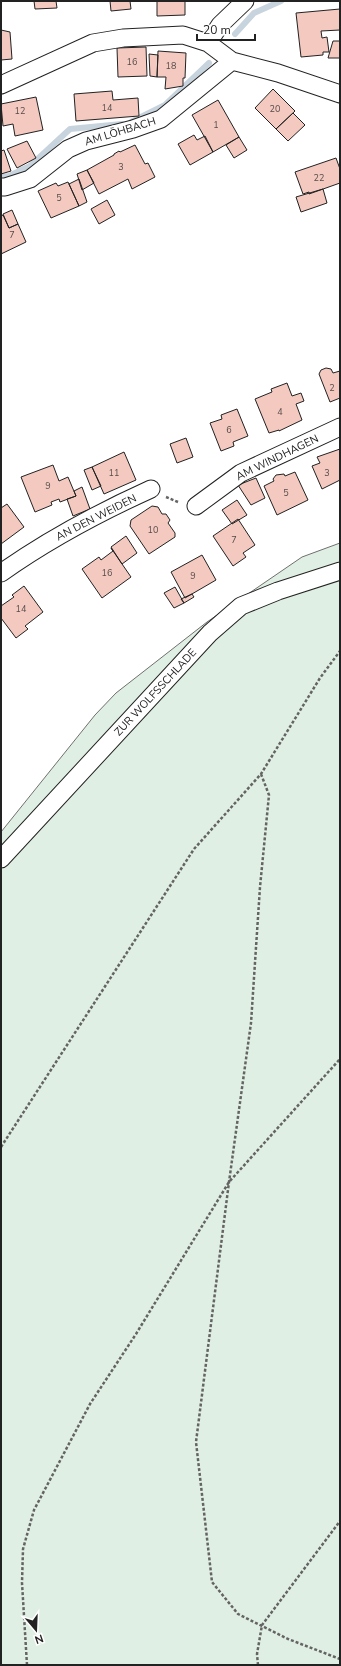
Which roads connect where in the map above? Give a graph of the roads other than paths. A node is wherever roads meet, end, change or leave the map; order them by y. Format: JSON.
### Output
{"nodes":[{"id":1,"x":245,"y":1,"type":"edge"},
{"id":2,"x":208,"y":43,"type":"junction"},
{"id":3,"x":232,"y":61,"type":"junction"},
{"id":4,"x":1,"y":85,"type":"edge"},
{"id":5,"x":340,"y":94,"type":"edge"},
{"id":6,"x":1,"y":187,"type":"edge"},
{"id":7,"x":340,"y":427,"type":"edge"},
{"id":8,"x":151,"y":489,"type":"road end"},
{"id":9,"x":196,"y":506,"type":"road end"},
{"id":10,"x":340,"y":571,"type":"edge"},
{"id":11,"x":1,"y":573,"type":"edge"},
{"id":12,"x":1,"y":859,"type":"edge"}],
"edges":[{"from":1,"to":2,"type":"street"},
{"from":2,"to":3,"type":"street"},
{"from":2,"to":4,"type":"street"},
{"from":3,"to":5,"type":"street"},
{"from":3,"to":6,"type":"street","name":"AM LÖHBACH"},
{"from":7,"to":9,"type":"street","name":"AM WINDHAGEN"},
{"from":8,"to":11,"type":"street","name":"AN DEN WEIDEN"},
{"from":10,"to":12,"type":"street","name":"ZUR WOLFSSCHLADE"}]}
